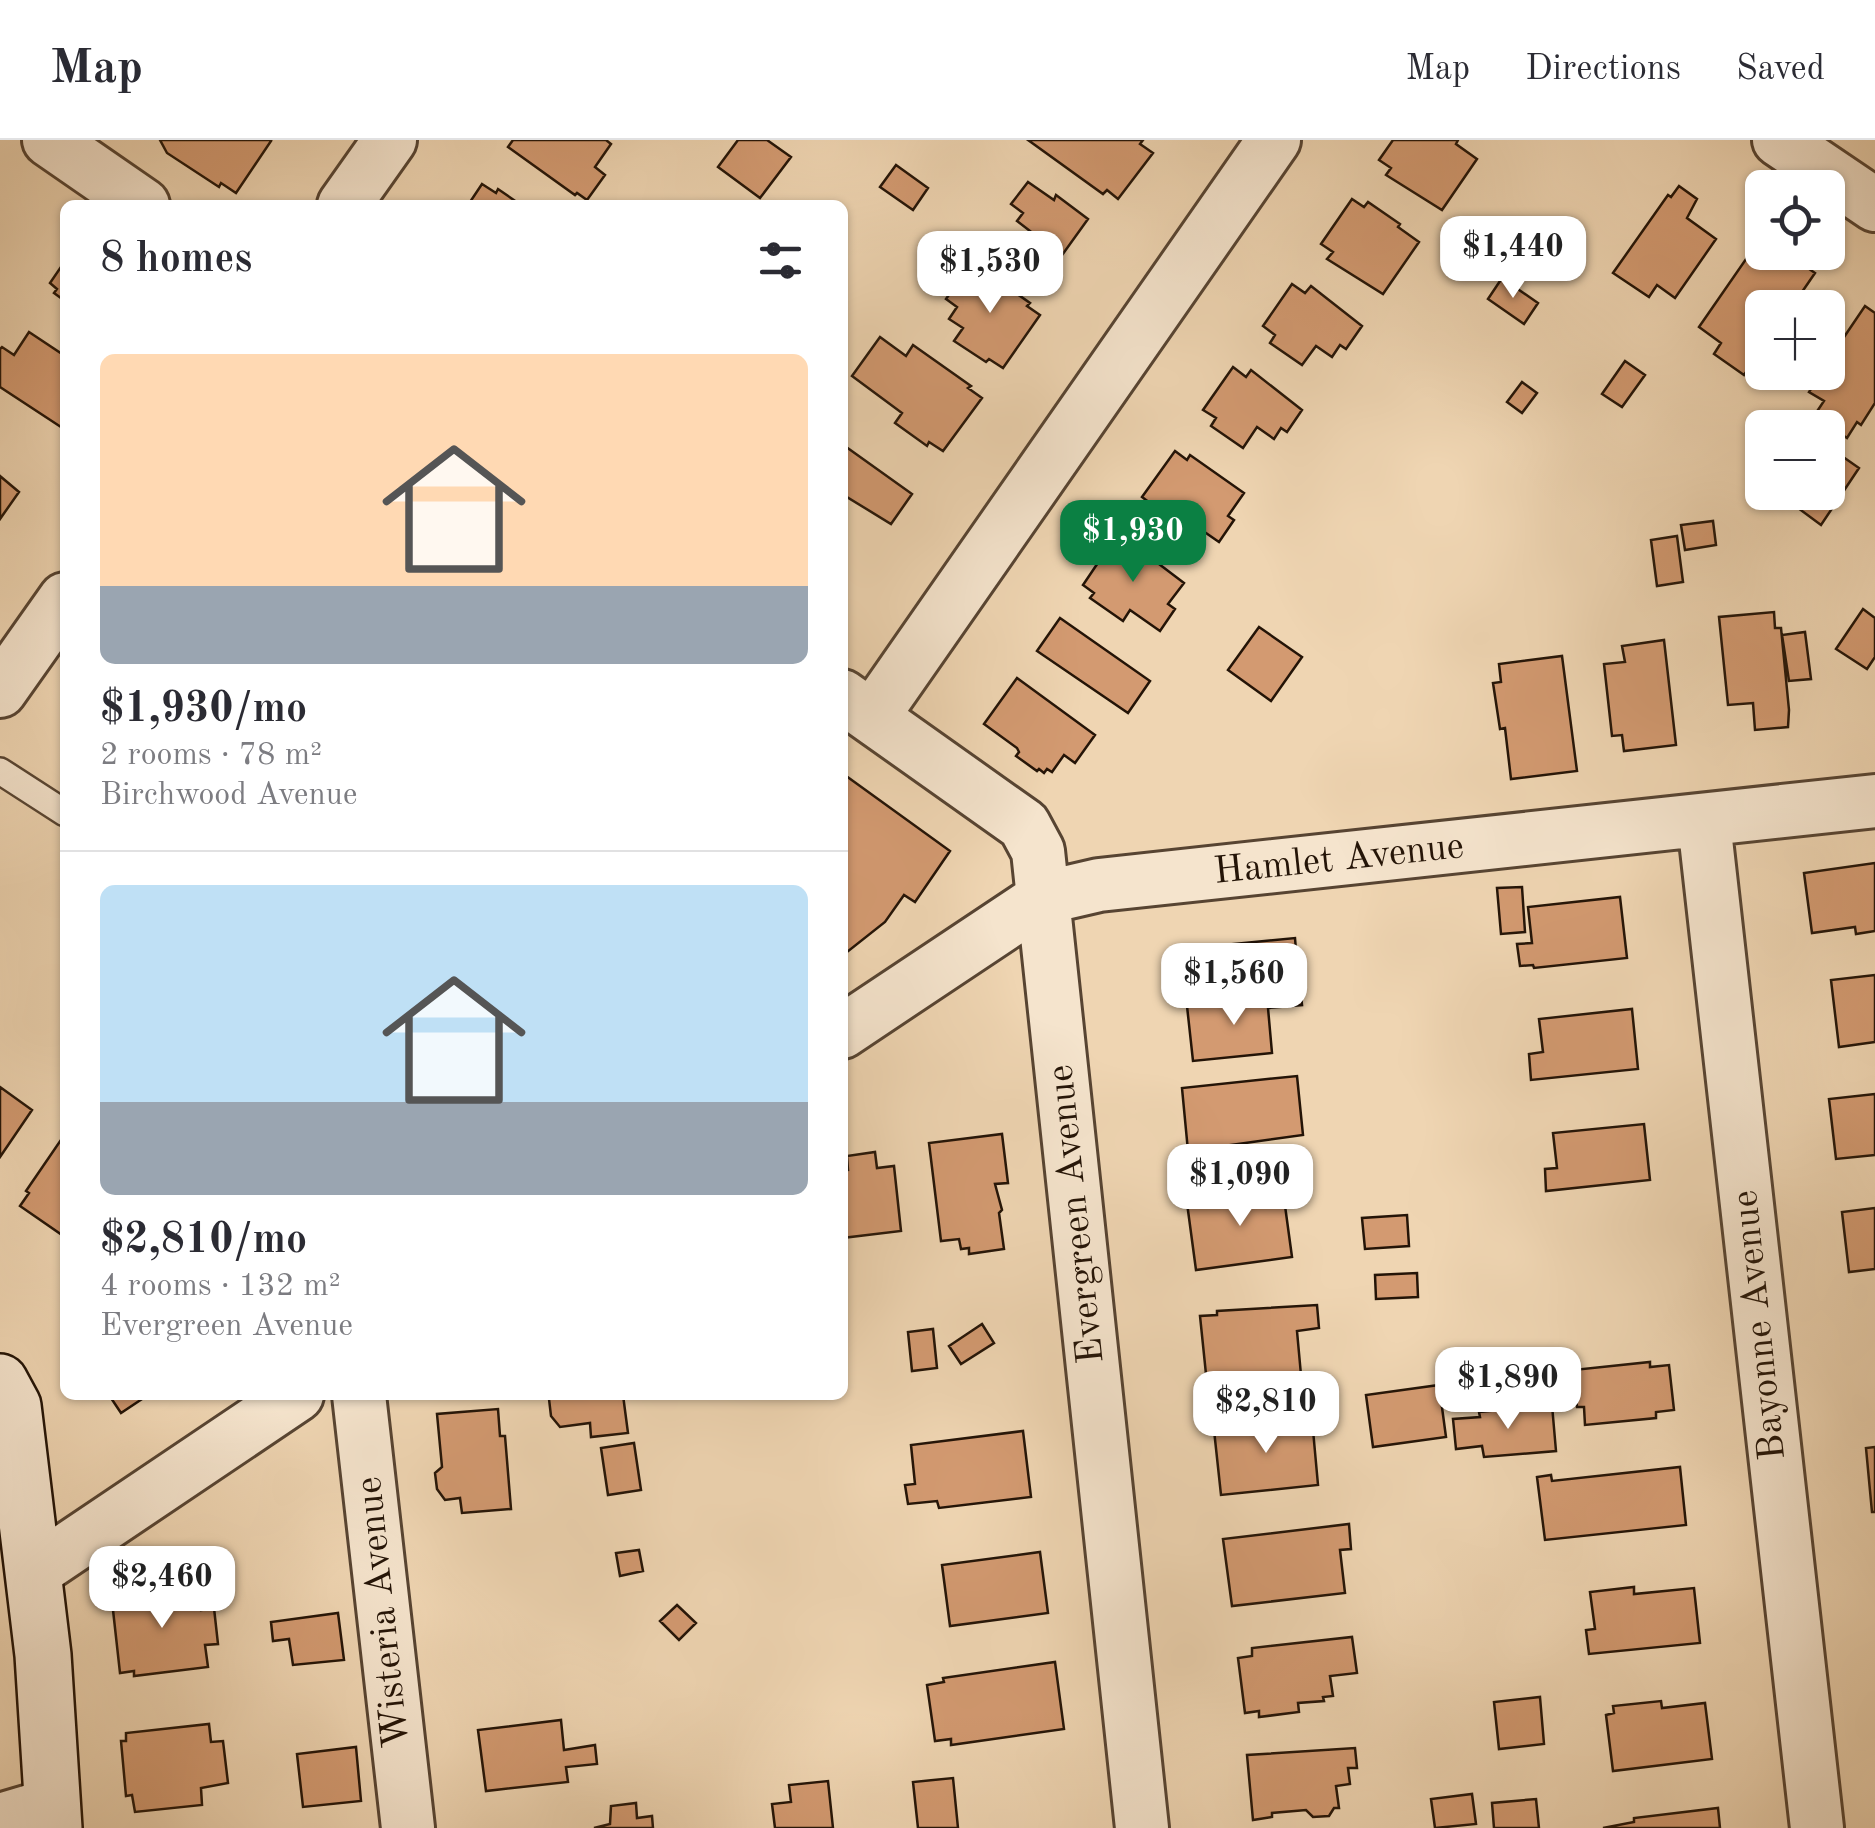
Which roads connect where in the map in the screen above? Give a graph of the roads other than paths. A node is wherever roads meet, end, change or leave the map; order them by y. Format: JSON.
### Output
{"nodes":[{"id":1,"x":49,"y":140,"type":"edge"},
{"id":2,"x":390,"y":140,"type":"edge"},
{"id":3,"x":1274,"y":140,"type":"edge"},
{"id":4,"x":1780,"y":140,"type":"edge"},
{"id":5,"x":136,"y":200,"type":"edge"},
{"id":6,"x":348,"y":200,"type":"edge"},
{"id":7,"x":1875,"y":205,"type":"edge"},
{"id":8,"x":60,"y":606,"type":"edge"},
{"id":9,"x":0,"y":691,"type":"edge"},
{"id":10,"x":857,"y":706,"type":"edge"},
{"id":11,"x":0,"y":771,"type":"edge"},
{"id":12,"x":1875,"y":801,"type":"edge"},
{"id":13,"x":60,"y":810,"type":"edge"},
{"id":14,"x":1704,"y":822,"type":"junction"},
{"id":15,"x":1043,"y":898,"type":"junction"},
{"id":16,"x":848,"y":1028,"type":"edge"},
{"id":17,"x":0,"y":1382,"type":"edge"},
{"id":18,"x":290,"y":1400,"type":"edge"},
{"id":19,"x":360,"y":1400,"type":"edge"},
{"id":20,"x":10,"y":1468,"type":"edge"},
{"id":21,"x":34,"y":1572,"type":"junction"},
{"id":22,"x":52,"y":1817,"type":"edge"},
{"id":23,"x":0,"y":1820,"type":"edge"},
{"id":24,"x":408,"y":1828,"type":"edge"},
{"id":25,"x":1142,"y":1828,"type":"edge"},
{"id":26,"x":1818,"y":1828,"type":"edge"}],
"edges":[{"from":1,"to":5,"type":"street"},
{"from":2,"to":6,"type":"street"},
{"from":3,"to":10,"type":"street"},
{"from":4,"to":7,"type":"street"},
{"from":8,"to":9,"type":"street"},
{"from":10,"to":15,"type":"street","name":"Evergreen Avenue"},
{"from":11,"to":13,"type":"lane"},
{"from":12,"to":14,"type":"street","name":"Hamlet Avenue"},
{"from":14,"to":15,"type":"street","name":"Hamlet Avenue"},
{"from":14,"to":26,"type":"street","name":"Bayonne Avenue"},
{"from":15,"to":16,"type":"street","name":"Hamlet Avenue"},
{"from":15,"to":25,"type":"street","name":"Evergreen Avenue"},
{"from":17,"to":20,"type":"street"},
{"from":18,"to":21,"type":"street"},
{"from":19,"to":24,"type":"street","name":"Wisteria Avenue"},
{"from":20,"to":21,"type":"street"},
{"from":21,"to":22,"type":"street"},
{"from":22,"to":23,"type":"street"}]}
